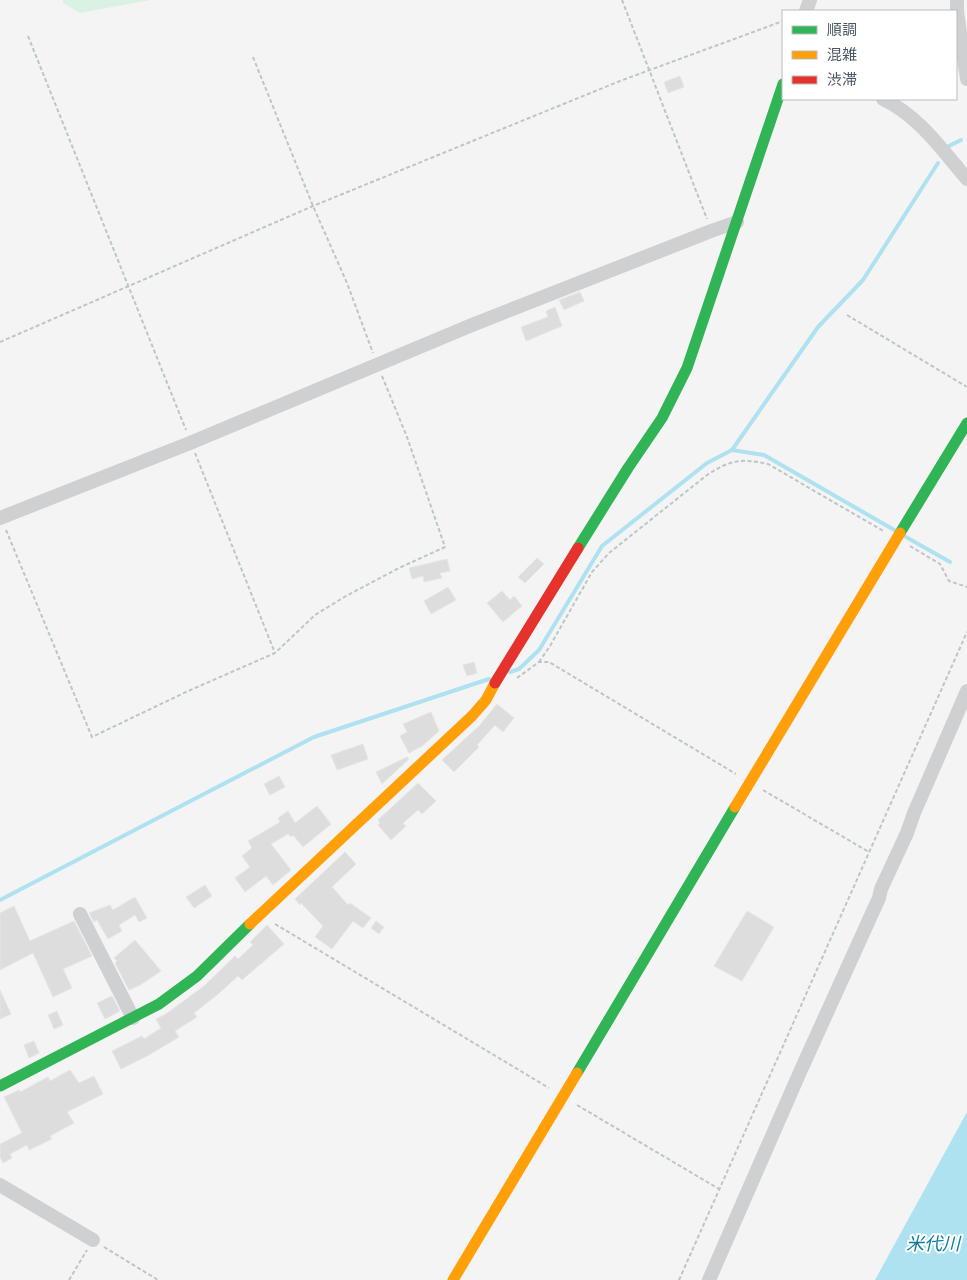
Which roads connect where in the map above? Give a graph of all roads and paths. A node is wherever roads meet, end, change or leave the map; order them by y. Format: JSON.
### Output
{"nodes":[{"id":1,"x":622,"y":0,"type":"edge"},
{"id":2,"x":957,"y":0,"type":"edge"},
{"id":3,"x":782,"y":21,"type":"edge"},
{"id":4,"x":28,"y":36,"type":"dead end"},
{"id":5,"x":253,"y":57,"type":"dead end"},
{"id":6,"x":650,"y":70,"type":"junction"},
{"id":7,"x":967,"y":79,"type":"edge"},
{"id":8,"x":782,"y":87,"type":"edge"},
{"id":9,"x":885,"y":100,"type":"edge"},
{"id":10,"x":967,"y":179,"type":"edge"},
{"id":11,"x":313,"y":206,"type":"junction"},
{"id":12,"x":737,"y":222,"type":"junction"},
{"id":13,"x":711,"y":231,"type":"junction"},
{"id":14,"x":846,"y":315,"type":"dead end"},
{"id":15,"x":0,"y":342,"type":"edge"},
{"id":16,"x":377,"y":364,"type":"junction"},
{"id":17,"x":967,"y":387,"type":"edge"},
{"id":18,"x":967,"y":423,"type":"edge"},
{"id":19,"x":186,"y":432,"type":"dead end"},
{"id":20,"x":194,"y":450,"type":"dead end"},
{"id":21,"x":0,"y":518,"type":"edge"},
{"id":22,"x":897,"y":539,"type":"junction"},
{"id":23,"x":967,"y":587,"type":"edge"},
{"id":24,"x":967,"y":632,"type":"edge"},
{"id":25,"x":275,"y":653,"type":"junction"},
{"id":26,"x":538,"y":662,"type":"junction"},
{"id":27,"x":512,"y":681,"type":"dead end"},
{"id":28,"x":967,"y":691,"type":"edge"},
{"id":29,"x":750,"y":782,"type":"junction"},
{"id":30,"x":870,"y":852,"type":"junction"},
{"id":31,"x":80,"y":914,"type":"dead end"},
{"id":32,"x":260,"y":915,"type":"junction"},
{"id":33,"x":132,"y":1018,"type":"junction"},
{"id":34,"x":0,"y":1086,"type":"edge"},
{"id":35,"x":562,"y":1096,"type":"junction"},
{"id":36,"x":0,"y":1185,"type":"edge"},
{"id":37,"x":719,"y":1189,"type":"junction"},
{"id":38,"x":93,"y":1240,"type":"junction"},
{"id":39,"x":69,"y":1280,"type":"edge"},
{"id":40,"x":158,"y":1280,"type":"edge"},
{"id":41,"x":453,"y":1280,"type":"edge"},
{"id":42,"x":679,"y":1280,"type":"edge"},
{"id":43,"x":709,"y":1280,"type":"edge"}],
"edges":[{"from":1,"to":6,"type":"path"},
{"from":2,"to":7,"type":"street"},
{"from":3,"to":6,"type":"path"},
{"from":4,"to":19,"type":"path"},
{"from":5,"to":11,"type":"path"},
{"from":6,"to":11,"type":"path"},
{"from":6,"to":13,"type":"path"},
{"from":8,"to":12,"type":"street"},
{"from":9,"to":10,"type":"street"},
{"from":11,"to":15,"type":"path"},
{"from":11,"to":16,"type":"path"},
{"from":12,"to":13,"type":"street"},
{"from":12,"to":32,"type":"street"},
{"from":13,"to":16,"type":"street"},
{"from":14,"to":17,"type":"path"},
{"from":16,"to":21,"type":"street"},
{"from":16,"to":25,"type":"path"},
{"from":18,"to":22,"type":"street"},
{"from":20,"to":25,"type":"path"},
{"from":21,"to":25,"type":"path"},
{"from":22,"to":23,"type":"path"},
{"from":22,"to":26,"type":"path"},
{"from":22,"to":29,"type":"street"},
{"from":24,"to":30,"type":"path"},
{"from":26,"to":27,"type":"path"},
{"from":26,"to":29,"type":"path"},
{"from":28,"to":43,"type":"street"},
{"from":29,"to":30,"type":"path"},
{"from":29,"to":35,"type":"street"},
{"from":30,"to":37,"type":"path"},
{"from":31,"to":33,"type":"street"},
{"from":32,"to":33,"type":"street"},
{"from":32,"to":35,"type":"path"},
{"from":33,"to":34,"type":"street"},
{"from":35,"to":37,"type":"path"},
{"from":35,"to":41,"type":"street"},
{"from":36,"to":38,"type":"street"},
{"from":37,"to":42,"type":"path"},
{"from":38,"to":39,"type":"path"},
{"from":38,"to":40,"type":"path"}]}
